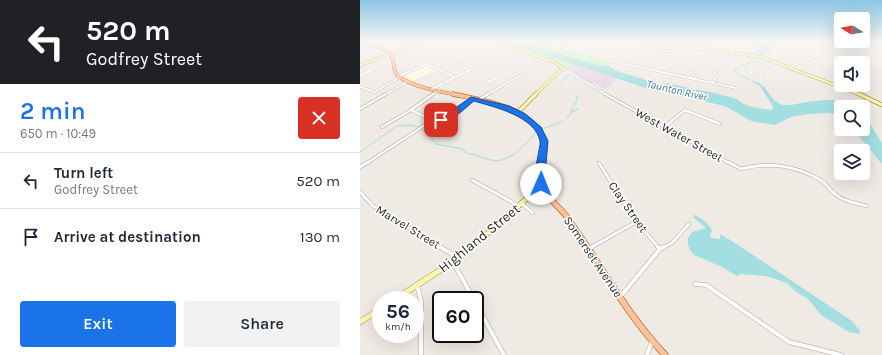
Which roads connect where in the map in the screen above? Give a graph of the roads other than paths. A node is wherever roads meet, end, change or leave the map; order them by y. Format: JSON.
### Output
{"nodes":[{"id":1,"x":376,"y":59,"type":"edge"},
{"id":2,"x":391,"y":59,"type":"edge"},
{"id":3,"x":439,"y":59,"type":"edge"},
{"id":4,"x":491,"y":59,"type":"edge"},
{"id":5,"x":544,"y":59,"type":"edge"},
{"id":6,"x":606,"y":59,"type":"edge"},
{"id":7,"x":707,"y":59,"type":"edge"},
{"id":8,"x":729,"y":59,"type":"edge"},
{"id":9,"x":766,"y":59,"type":"edge"},
{"id":10,"x":809,"y":59,"type":"edge"},
{"id":11,"x":548,"y":60,"type":"junction"},
{"id":12,"x":776,"y":61,"type":"junction"},
{"id":13,"x":427,"y":64,"type":"junction"},
{"id":14,"x":459,"y":64,"type":"dead end"},
{"id":15,"x":360,"y":65,"type":"edge"},
{"id":16,"x":791,"y":67,"type":"junction"},
{"id":17,"x":563,"y":68,"type":"junction"},
{"id":18,"x":372,"y":70,"type":"dead end"},
{"id":19,"x":468,"y":70,"type":"junction"},
{"id":20,"x":360,"y":76,"type":"edge"},
{"id":21,"x":400,"y":76,"type":"junction"},
{"id":22,"x":757,"y":76,"type":"dead end"},
{"id":23,"x":454,"y":78,"type":"junction"},
{"id":24,"x":496,"y":78,"type":"dead end"},
{"id":25,"x":691,"y":78,"type":"junction"},
{"id":26,"x":409,"y":81,"type":"junction"},
{"id":27,"x":712,"y":83,"type":"junction"},
{"id":28,"x":491,"y":84,"type":"dead end"},
{"id":29,"x":360,"y":87,"type":"edge"},
{"id":30,"x":736,"y":88,"type":"dead end"},
{"id":31,"x":432,"y":89,"type":"junction"},
{"id":32,"x":439,"y":90,"type":"junction"},
{"id":33,"x":473,"y":99,"type":"junction"},
{"id":34,"x":478,"y":100,"type":"junction"},
{"id":35,"x":882,"y":105,"type":"edge"},
{"id":36,"x":360,"y":109,"type":"edge"},
{"id":37,"x":411,"y":110,"type":"junction"},
{"id":38,"x":518,"y":112,"type":"junction"},
{"id":39,"x":434,"y":121,"type":"junction"},
{"id":40,"x":720,"y":124,"type":"dead end"},
{"id":41,"x":382,"y":127,"type":"dead end"},
{"id":42,"x":664,"y":127,"type":"junction"},
{"id":43,"x":599,"y":163,"type":"dead end"},
{"id":44,"x":360,"y":167,"type":"edge"},
{"id":45,"x":472,"y":180,"type":"dead end"},
{"id":46,"x":541,"y":186,"type":"junction"},
{"id":47,"x":360,"y":192,"type":"edge"},
{"id":48,"x":520,"y":204,"type":"junction"},
{"id":49,"x":867,"y":206,"type":"dead end"},
{"id":50,"x":533,"y":213,"type":"dead end"},
{"id":51,"x":636,"y":222,"type":"junction"},
{"id":52,"x":690,"y":224,"type":"dead end"},
{"id":53,"x":588,"y":248,"type":"junction"},
{"id":54,"x":660,"y":249,"type":"junction"},
{"id":55,"x":459,"y":258,"type":"junction"},
{"id":56,"x":453,"y":262,"type":"junction"},
{"id":57,"x":695,"y":284,"type":"dead end"},
{"id":58,"x":417,"y":285,"type":"junction"},
{"id":59,"x":408,"y":291,"type":"edge"},
{"id":60,"x":469,"y":291,"type":"edge"},
{"id":61,"x":620,"y":297,"type":"junction"},
{"id":62,"x":372,"y":315,"type":"edge"},
{"id":63,"x":484,"y":319,"type":"edge"},
{"id":64,"x":360,"y":322,"type":"edge"},
{"id":65,"x":652,"y":341,"type":"junction"},
{"id":66,"x":421,"y":355,"type":"edge"},
{"id":67,"x":504,"y":355,"type":"edge"},
{"id":68,"x":647,"y":355,"type":"edge"},
{"id":69,"x":666,"y":355,"type":"edge"},
{"id":70,"x":841,"y":355,"type":"edge"}],
"edges":[{"from":1,"to":15,"type":"street"},
{"from":2,"to":21,"type":"main road"},
{"from":3,"to":13,"type":"street"},
{"from":4,"to":19,"type":"street"},
{"from":5,"to":11,"type":"street","name":"West Water Street"},
{"from":6,"to":25,"type":"street"},
{"from":7,"to":25,"type":"street"},
{"from":8,"to":27,"type":"street"},
{"from":9,"to":12,"type":"street"},
{"from":10,"to":16,"type":"street"},
{"from":11,"to":17,"type":"street","name":"West Water Street"},
{"from":11,"to":34,"type":"street"},
{"from":12,"to":16,"type":"street"},
{"from":12,"to":22,"type":"street"},
{"from":13,"to":21,"type":"street"},
{"from":13,"to":23,"type":"street"},
{"from":14,"to":19,"type":"street"},
{"from":16,"to":35,"type":"street"},
{"from":17,"to":38,"type":"street"},
{"from":17,"to":42,"type":"street","name":"West Water Street"},
{"from":18,"to":20,"type":"street"},
{"from":19,"to":23,"type":"street"},
{"from":21,"to":26,"type":"main road"},
{"from":21,"to":29,"type":"street"},
{"from":23,"to":31,"type":"street"},
{"from":24,"to":28,"type":"street"},
{"from":25,"to":27,"type":"street"},
{"from":26,"to":31,"type":"main road"},
{"from":26,"to":36,"type":"street"},
{"from":27,"to":30,"type":"street"},
{"from":31,"to":32,"type":"main road"},
{"from":32,"to":33,"type":"main road"},
{"from":32,"to":37,"type":"street"},
{"from":33,"to":34,"type":"main road"},
{"from":33,"to":39,"type":"street"},
{"from":34,"to":38,"type":"main road"},
{"from":37,"to":39,"type":"street"},
{"from":37,"to":41,"type":"street"},
{"from":38,"to":46,"type":"main road"},
{"from":39,"to":44,"type":"street"},
{"from":40,"to":42,"type":"street"},
{"from":42,"to":49,"type":"street","name":"West Water Street"},
{"from":43,"to":51,"type":"street","name":"Clay Street"},
{"from":45,"to":48,"type":"street"},
{"from":46,"to":48,"type":"street","name":"Highland Street"},
{"from":46,"to":53,"type":"main road","name":"Somerset Avenue"},
{"from":47,"to":55,"type":"street","name":"Marvel Street"},
{"from":48,"to":50,"type":"street"},
{"from":48,"to":55,"type":"street","name":"Highland Street"},
{"from":51,"to":53,"type":"street"},
{"from":51,"to":54,"type":"street","name":"Clay Street"},
{"from":52,"to":54,"type":"street"},
{"from":53,"to":61,"type":"main road","name":"Somerset Avenue"},
{"from":54,"to":61,"type":"street"},
{"from":55,"to":56,"type":"street","name":"Highland Street"},
{"from":56,"to":58,"type":"street","name":"Highland Street"},
{"from":56,"to":60,"type":"street"},
{"from":57,"to":70,"type":"street"},
{"from":58,"to":59,"type":"street","name":"Highland Street"},
{"from":58,"to":66,"type":"street"},
{"from":61,"to":65,"type":"main road","name":"Somerset Avenue"},
{"from":62,"to":64,"type":"street"},
{"from":63,"to":67,"type":"street"},
{"from":65,"to":68,"type":"street"},
{"from":65,"to":69,"type":"main road","name":"Somerset Avenue"}]}
